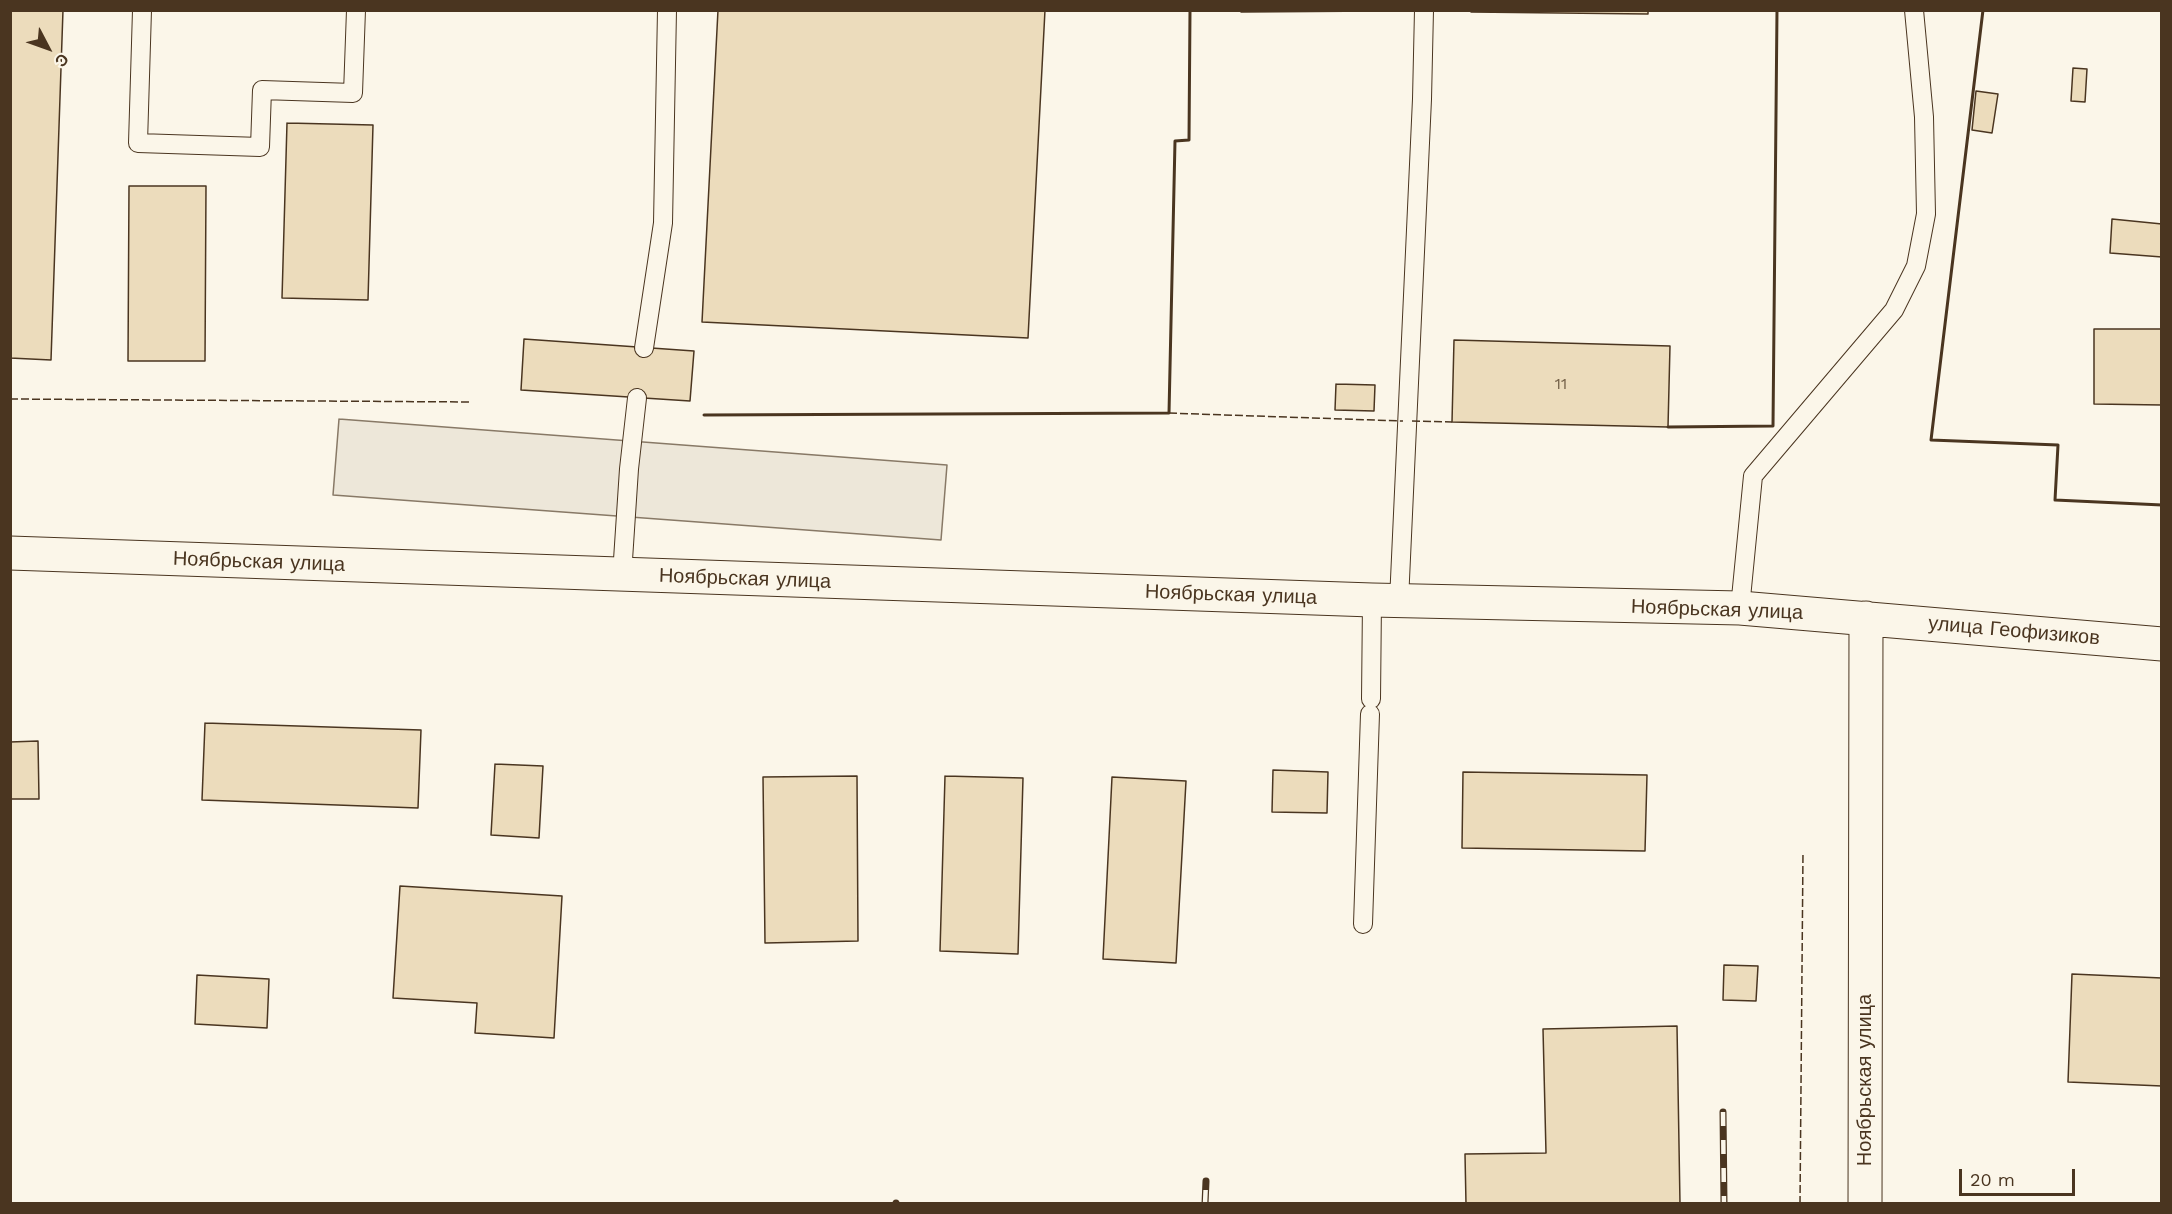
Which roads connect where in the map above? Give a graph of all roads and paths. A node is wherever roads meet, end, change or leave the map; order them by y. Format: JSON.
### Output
{"nodes":[{"id":1,"x":142,"y":10,"type":"edge"},
{"id":2,"x":356,"y":10,"type":"edge"},
{"id":3,"x":667,"y":10,"type":"edge"},
{"id":4,"x":1424,"y":10,"type":"edge"},
{"id":5,"x":1914,"y":10,"type":"edge"},
{"id":6,"x":644,"y":348,"type":"dead end"},
{"id":7,"x":638,"y":398,"type":"dead end"},
{"id":8,"x":10,"y":553,"type":"edge"},
{"id":9,"x":622,"y":574,"type":"junction"},
{"id":10,"x":1385,"y":601,"type":"junction"},
{"id":11,"x":1740,"y":608,"type":"junction"},
{"id":12,"x":1866,"y":618,"type":"junction"},
{"id":13,"x":2162,"y":644,"type":"edge"},
{"id":14,"x":1363,"y":924,"type":"dead end"},
{"id":15,"x":1864,"y":1203,"type":"edge"}],
"edges":[{"from":1,"to":2,"type":"lane"},
{"from":3,"to":6,"type":"lane"},
{"from":4,"to":10,"type":"lane"},
{"from":5,"to":11,"type":"lane"},
{"from":7,"to":9,"type":"lane"},
{"from":8,"to":9,"type":"main road","name":"Ноябрьская улица"},
{"from":9,"to":10,"type":"main road","name":"Ноябрьская улица"},
{"from":10,"to":11,"type":"main road","name":"Ноябрьская улица"},
{"from":10,"to":14,"type":"lane"},
{"from":11,"to":12,"type":"main road","name":"Ноябрьская улица"},
{"from":12,"to":13,"type":"main road","name":"улица Геофизиков"},
{"from":12,"to":15,"type":"main road","name":"Ноябрьская улица"}]}
